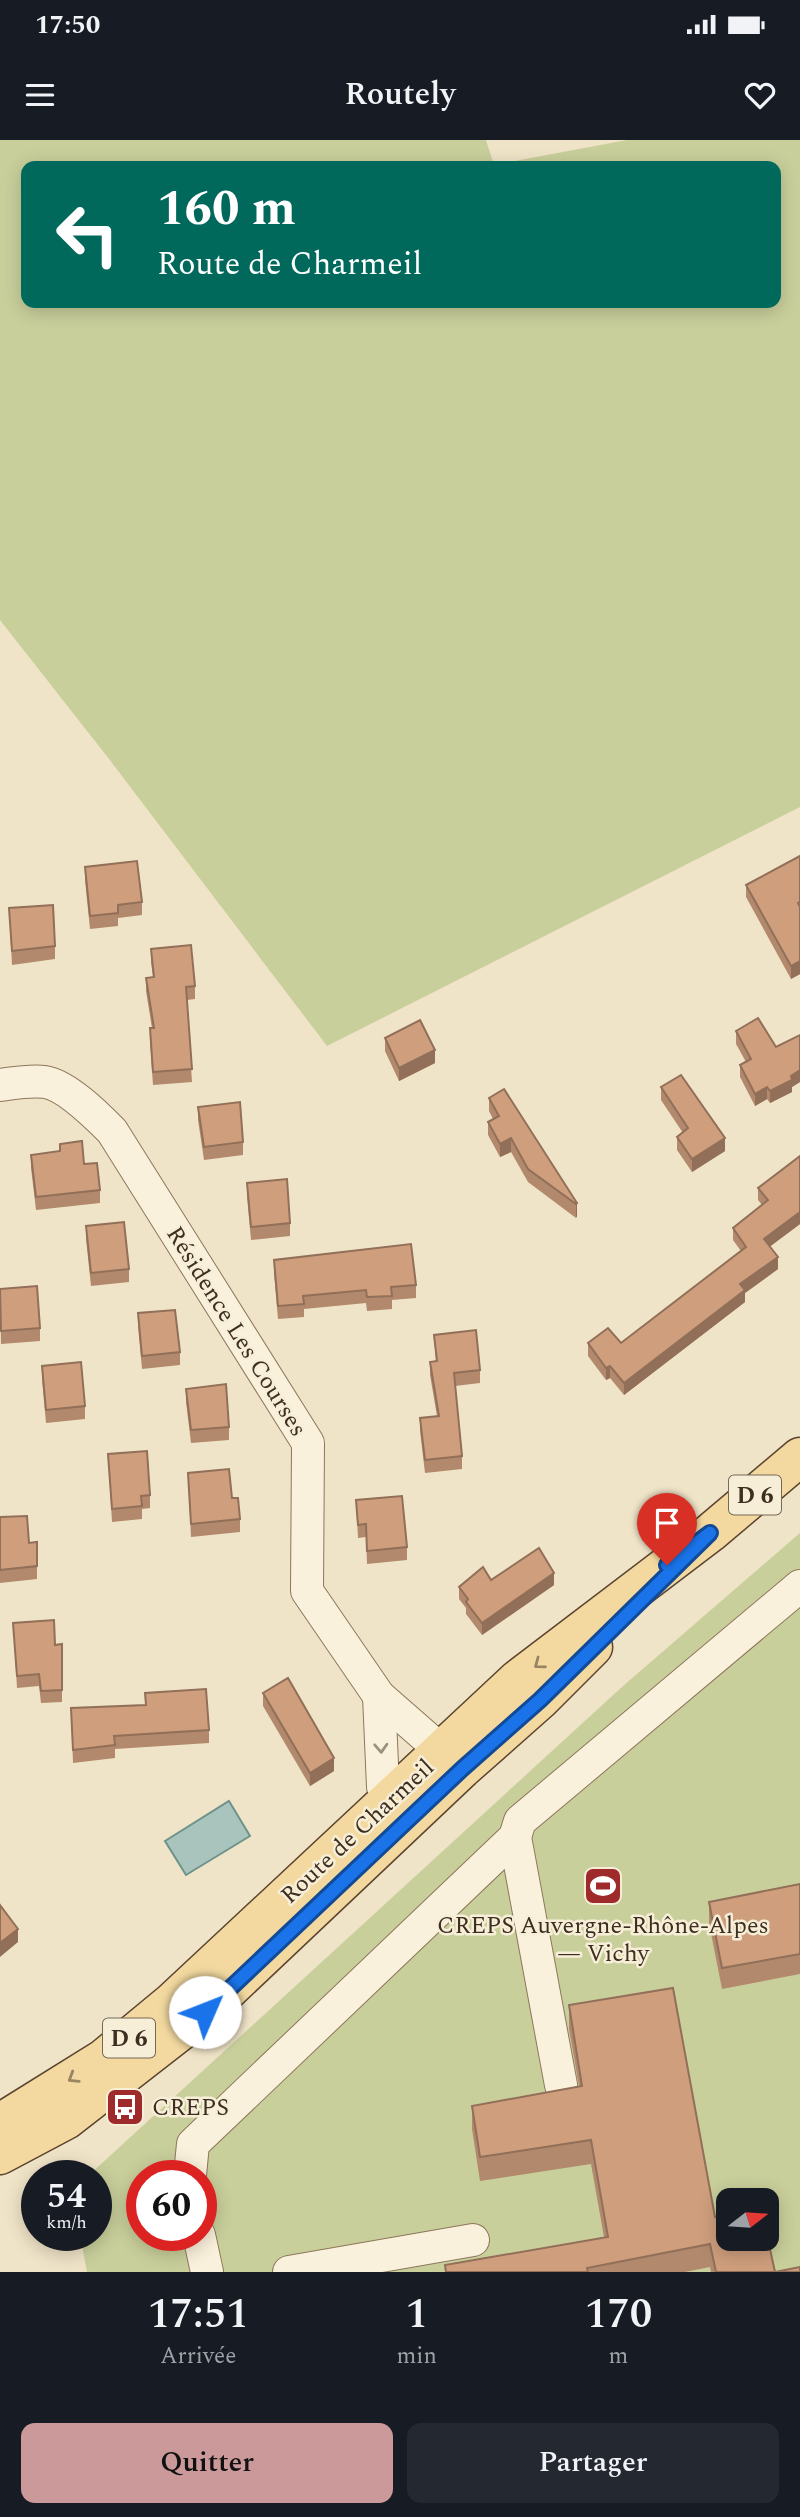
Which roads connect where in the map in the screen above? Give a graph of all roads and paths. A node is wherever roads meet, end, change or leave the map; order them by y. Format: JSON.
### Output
{"nodes":[{"id":1,"x":0,"y":1085,"type":"edge"},
{"id":2,"x":800,"y":1457,"type":"edge"},
{"id":3,"x":800,"y":1586,"type":"edge"},
{"id":4,"x":379,"y":1696,"type":"junction"},
{"id":5,"x":445,"y":1768,"type":"junction"},
{"id":6,"x":392,"y":1796,"type":"junction"},
{"id":7,"x":515,"y":1837,"type":"junction"},
{"id":8,"x":561,"y":2085,"type":"dead end"},
{"id":9,"x":5,"y":2129,"type":"edge"},
{"id":10,"x":191,"y":2160,"type":"edge"},
{"id":11,"x":473,"y":2240,"type":"dead end"},
{"id":12,"x":202,"y":2251,"type":"edge"},
{"id":13,"x":366,"y":2265,"type":"edge"},
{"id":14,"x":207,"y":2272,"type":"edge"},
{"id":15,"x":289,"y":2272,"type":"edge"}],
"edges":[{"from":1,"to":4,"type":"street","name":"Résidence Les Courses"},
{"from":2,"to":5,"type":"main road","name":"Route de Charmeil","number":"D 6"},
{"from":3,"to":7,"type":"street"},
{"from":4,"to":5,"type":"street","name":"Résidence Les Courses"},
{"from":4,"to":6,"type":"street","one_way":true},
{"from":5,"to":6,"type":"main road","name":"Route de Charmeil","number":"D 6"},
{"from":5,"to":9,"type":"main road","name":"Route de Charmeil","number":"D 6"},
{"from":6,"to":9,"type":"main road","name":"Route de Charmeil","number":"D 6","one_way":true},
{"from":7,"to":8,"type":"street"},
{"from":7,"to":10,"type":"street"},
{"from":11,"to":13,"type":"street"},
{"from":12,"to":14,"type":"street"},
{"from":13,"to":15,"type":"street"}]}
